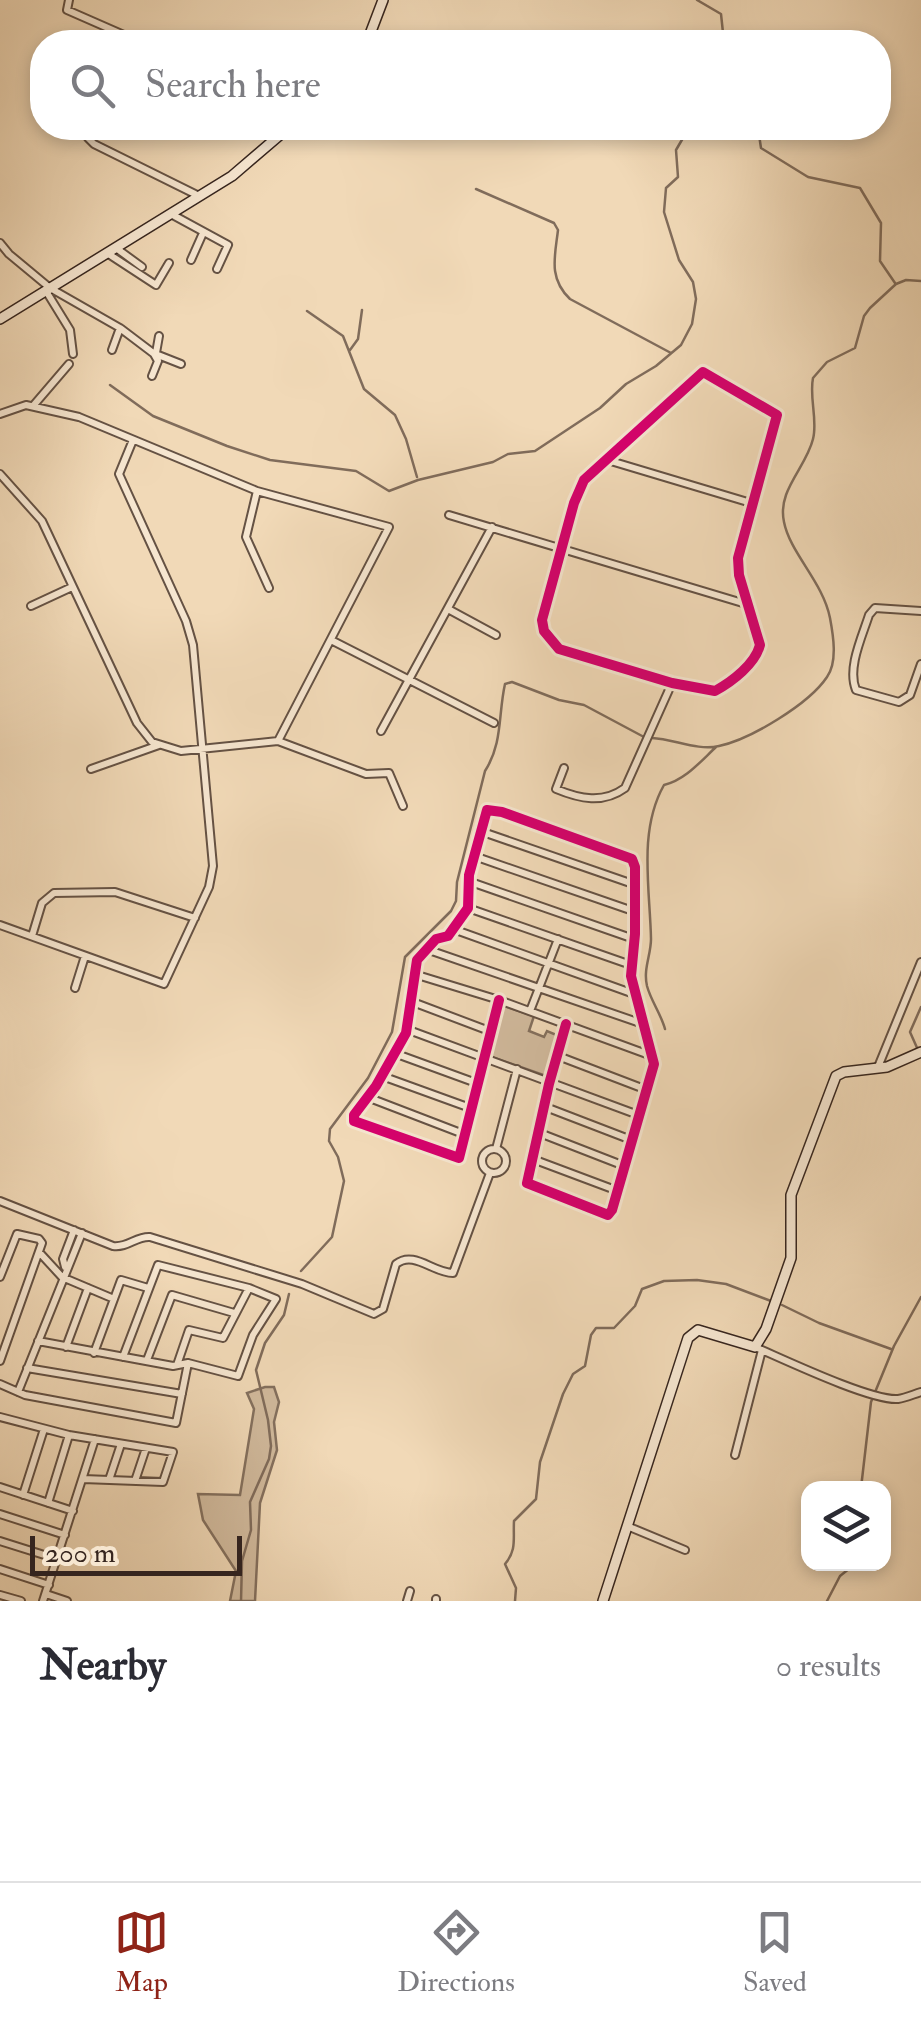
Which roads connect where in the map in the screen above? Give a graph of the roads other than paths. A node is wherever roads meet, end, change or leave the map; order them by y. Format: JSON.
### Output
{"nodes":[{"id":1,"x":69,"y":0,"type":"edge"},
{"id":2,"x":383,"y":0,"type":"edge"},
{"id":3,"x":113,"y":30,"type":"edge"},
{"id":4,"x":372,"y":30,"type":"edge"},
{"id":5,"x":90,"y":140,"type":"edge"},
{"id":6,"x":274,"y":140,"type":"edge"},
{"id":7,"x":200,"y":196,"type":"junction"},
{"id":8,"x":170,"y":214,"type":"junction"},
{"id":9,"x":203,"y":232,"type":"junction"},
{"id":10,"x":0,"y":243,"type":"edge"},
{"id":11,"x":111,"y":250,"type":"junction"},
{"id":12,"x":192,"y":260,"type":"dead end"},
{"id":13,"x":169,"y":263,"type":"dead end"},
{"id":14,"x":142,"y":267,"type":"dead end"},
{"id":15,"x":218,"y":269,"type":"dead end"},
{"id":16,"x":48,"y":289,"type":"junction"},
{"id":17,"x":0,"y":319,"type":"edge"},
{"id":18,"x":120,"y":328,"type":"junction"},
{"id":19,"x":159,"y":336,"type":"dead end"},
{"id":20,"x":112,"y":350,"type":"dead end"},
{"id":21,"x":154,"y":353,"type":"junction"},
{"id":22,"x":73,"y":354,"type":"dead end"},
{"id":23,"x":69,"y":364,"type":"dead end"},
{"id":24,"x":182,"y":364,"type":"dead end"},
{"id":25,"x":152,"y":376,"type":"dead end"},
{"id":26,"x":33,"y":406,"type":"junction"},
{"id":27,"x":0,"y":414,"type":"edge"},
{"id":28,"x":134,"y":440,"type":"junction"},
{"id":29,"x":604,"y":459,"type":"junction"},
{"id":30,"x":0,"y":474,"type":"edge"},
{"id":31,"x":258,"y":491,"type":"junction"},
{"id":32,"x":751,"y":503,"type":"junction"},
{"id":33,"x":449,"y":515,"type":"dead end"},
{"id":34,"x":492,"y":527,"type":"junction"},
{"id":35,"x":561,"y":546,"type":"junction"},
{"id":36,"x":72,"y":587,"type":"junction"},
{"id":37,"x":269,"y":588,"type":"dead end"},
{"id":38,"x":747,"y":605,"type":"junction"},
{"id":39,"x":31,"y":606,"type":"dead end"},
{"id":40,"x":448,"y":609,"type":"junction"},
{"id":41,"x":921,"y":612,"type":"edge"},
{"id":42,"x":496,"y":634,"type":"dead end"},
{"id":43,"x":331,"y":640,"type":"junction"},
{"id":44,"x":921,"y":664,"type":"edge"},
{"id":45,"x":409,"y":679,"type":"junction"},
{"id":46,"x":672,"y":683,"type":"junction"},
{"id":47,"x":494,"y":723,"type":"dead end"},
{"id":48,"x":381,"y":731,"type":"dead end"},
{"id":49,"x":278,"y":741,"type":"junction"},
{"id":50,"x":160,"y":745,"type":"junction"},
{"id":51,"x":204,"y":750,"type":"junction"},
{"id":52,"x":564,"y":768,"type":"dead end"},
{"id":53,"x":91,"y":769,"type":"dead end"},
{"id":54,"x":403,"y":806,"type":"dead end"},
{"id":55,"x":480,"y":831,"type":"junction"},
{"id":56,"x":474,"y":856,"type":"junction"},
{"id":57,"x":468,"y":880,"type":"junction"},
{"id":58,"x":634,"y":884,"type":"junction"},
{"id":59,"x":468,"y":908,"type":"junction"},
{"id":60,"x":633,"y":912,"type":"junction"},
{"id":61,"x":195,"y":918,"type":"junction"},
{"id":62,"x":0,"y":925,"type":"edge"},
{"id":63,"x":453,"y":929,"type":"junction"},
{"id":64,"x":32,"y":936,"type":"junction"},
{"id":65,"x":558,"y":939,"type":"junction"},
{"id":66,"x":634,"y":939,"type":"junction"},
{"id":67,"x":426,"y":949,"type":"junction"},
{"id":68,"x":85,"y":956,"type":"junction"},
{"id":69,"x":921,"y":962,"type":"edge"},
{"id":70,"x":549,"y":963,"type":"junction"},
{"id":71,"x":630,"y":965,"type":"junction"},
{"id":72,"x":414,"y":974,"type":"junction"},
{"id":73,"x":540,"y":987,"type":"junction"},
{"id":74,"x":75,"y":988,"type":"dead end"},
{"id":75,"x":636,"y":994,"type":"junction"},
{"id":76,"x":499,"y":1000,"type":"junction"},
{"id":77,"x":410,"y":1002,"type":"junction"},
{"id":78,"x":530,"y":1011,"type":"junction"},
{"id":79,"x":566,"y":1024,"type":"junction"},
{"id":80,"x":644,"y":1025,"type":"junction"},
{"id":81,"x":406,"y":1028,"type":"junction"},
{"id":82,"x":492,"y":1032,"type":"junction"},
{"id":83,"x":921,"y":1052,"type":"edge"},
{"id":84,"x":394,"y":1053,"type":"junction"},
{"id":85,"x":558,"y":1056,"type":"junction"},
{"id":86,"x":652,"y":1056,"type":"junction"},
{"id":87,"x":486,"y":1058,"type":"junction"},
{"id":88,"x":878,"y":1068,"type":"junction"},
{"id":89,"x":517,"y":1069,"type":"junction"},
{"id":90,"x":382,"y":1076,"type":"junction"},
{"id":91,"x":550,"y":1081,"type":"junction"},
{"id":92,"x":479,"y":1084,"type":"junction"},
{"id":93,"x":647,"y":1090,"type":"junction"},
{"id":94,"x":366,"y":1098,"type":"junction"},
{"id":95,"x":543,"y":1106,"type":"junction"},
{"id":96,"x":473,"y":1109,"type":"junction"},
{"id":97,"x":641,"y":1116,"type":"junction"},
{"id":98,"x":537,"y":1132,"type":"junction"},
{"id":99,"x":466,"y":1135,"type":"junction"},
{"id":100,"x":634,"y":1141,"type":"junction"},
{"id":101,"x":496,"y":1149,"type":"junction"},
{"id":102,"x":530,"y":1158,"type":"junction"},
{"id":103,"x":626,"y":1167,"type":"junction"},
{"id":104,"x":490,"y":1173,"type":"junction"},
{"id":105,"x":618,"y":1191,"type":"junction"},
{"id":106,"x":0,"y":1201,"type":"edge"},
{"id":107,"x":78,"y":1231,"type":"junction"},
{"id":108,"x":38,"y":1252,"type":"junction"},
{"id":109,"x":64,"y":1272,"type":"junction"},
{"id":110,"x":0,"y":1277,"type":"edge"},
{"id":111,"x":88,"y":1288,"type":"junction"},
{"id":112,"x":148,"y":1288,"type":"junction"},
{"id":113,"x":249,"y":1288,"type":"junction"},
{"id":114,"x":114,"y":1299,"type":"junction"},
{"id":115,"x":234,"y":1313,"type":"junction"},
{"id":116,"x":38,"y":1341,"type":"junction"},
{"id":117,"x":66,"y":1347,"type":"junction"},
{"id":118,"x":759,"y":1348,"type":"junction"},
{"id":119,"x":94,"y":1353,"type":"junction"},
{"id":120,"x":123,"y":1357,"type":"junction"},
{"id":121,"x":147,"y":1360,"type":"junction"},
{"id":122,"x":0,"y":1361,"type":"edge"},
{"id":123,"x":188,"y":1362,"type":"junction"},
{"id":124,"x":177,"y":1366,"type":"junction"},
{"id":125,"x":27,"y":1368,"type":"junction"},
{"id":126,"x":0,"y":1384,"type":"edge"},
{"id":127,"x":18,"y":1392,"type":"junction"},
{"id":128,"x":921,"y":1392,"type":"edge"},
{"id":129,"x":182,"y":1394,"type":"junction"},
{"id":130,"x":1,"y":1420,"type":"edge"},
{"id":131,"x":44,"y":1430,"type":"junction"},
{"id":132,"x":69,"y":1434,"type":"junction"},
{"id":133,"x":96,"y":1440,"type":"junction"},
{"id":134,"x":121,"y":1444,"type":"junction"},
{"id":135,"x":146,"y":1448,"type":"junction"},
{"id":136,"x":735,"y":1455,"type":"dead end"},
{"id":137,"x":83,"y":1479,"type":"junction"},
{"id":138,"x":110,"y":1480,"type":"junction"},
{"id":139,"x":135,"y":1481,"type":"junction"},
{"id":140,"x":0,"y":1488,"type":"edge"},
{"id":141,"x":23,"y":1495,"type":"junction"},
{"id":142,"x":48,"y":1503,"type":"junction"},
{"id":143,"x":73,"y":1510,"type":"junction"},
{"id":144,"x":0,"y":1514,"type":"edge"},
{"id":145,"x":628,"y":1526,"type":"junction"},
{"id":146,"x":65,"y":1535,"type":"junction"},
{"id":147,"x":0,"y":1542,"type":"edge"},
{"id":148,"x":686,"y":1550,"type":"dead end"},
{"id":149,"x":57,"y":1560,"type":"junction"},
{"id":150,"x":0,"y":1569,"type":"edge"},
{"id":151,"x":49,"y":1584,"type":"junction"},
{"id":152,"x":410,"y":1591,"type":"dead end"},
{"id":153,"x":0,"y":1594,"type":"edge"},
{"id":154,"x":44,"y":1597,"type":"edge"},
{"id":155,"x":17,"y":1600,"type":"edge"},
{"id":156,"x":66,"y":1601,"type":"edge"},
{"id":157,"x":407,"y":1601,"type":"edge"},
{"id":158,"x":603,"y":1601,"type":"edge"}],
"edges":[{"from":1,"to":3,"type":"street"},
{"from":2,"to":4,"type":"street"},
{"from":5,"to":7,"type":"street"},
{"from":6,"to":7,"type":"street"},
{"from":7,"to":8,"type":"street"},
{"from":8,"to":9,"type":"street"},
{"from":8,"to":11,"type":"street"},
{"from":9,"to":12,"type":"street"},
{"from":9,"to":15,"type":"street"},
{"from":10,"to":16,"type":"street"},
{"from":11,"to":13,"type":"street"},
{"from":11,"to":14,"type":"street"},
{"from":11,"to":16,"type":"street"},
{"from":16,"to":17,"type":"street"},
{"from":16,"to":18,"type":"street"},
{"from":16,"to":22,"type":"street"},
{"from":18,"to":20,"type":"street"},
{"from":18,"to":21,"type":"street"},
{"from":19,"to":21,"type":"street"},
{"from":21,"to":24,"type":"street"},
{"from":21,"to":25,"type":"street"},
{"from":23,"to":26,"type":"street"},
{"from":26,"to":27,"type":"street"},
{"from":26,"to":28,"type":"street"},
{"from":28,"to":31,"type":"street"},
{"from":28,"to":51,"type":"street"},
{"from":29,"to":32,"type":"street"},
{"from":29,"to":32,"type":"street"},
{"from":29,"to":35,"type":"street"},
{"from":30,"to":36,"type":"street"},
{"from":31,"to":37,"type":"street"},
{"from":31,"to":43,"type":"street"},
{"from":32,"to":38,"type":"street"},
{"from":33,"to":34,"type":"street"},
{"from":34,"to":35,"type":"street"},
{"from":34,"to":40,"type":"street"},
{"from":35,"to":38,"type":"street"},
{"from":35,"to":46,"type":"street"},
{"from":36,"to":39,"type":"street"},
{"from":36,"to":50,"type":"street"},
{"from":38,"to":46,"type":"street"},
{"from":40,"to":42,"type":"street"},
{"from":40,"to":45,"type":"street"},
{"from":41,"to":44,"type":"street"},
{"from":43,"to":45,"type":"street"},
{"from":43,"to":49,"type":"street"},
{"from":45,"to":47,"type":"street"},
{"from":45,"to":48,"type":"street"},
{"from":46,"to":52,"type":"street"},
{"from":49,"to":51,"type":"street"},
{"from":49,"to":54,"type":"street"},
{"from":50,"to":51,"type":"street"},
{"from":50,"to":53,"type":"street"},
{"from":51,"to":61,"type":"street"},
{"from":55,"to":56,"type":"street"},
{"from":55,"to":58,"type":"street"},
{"from":55,"to":58,"type":"street"},
{"from":56,"to":57,"type":"street"},
{"from":56,"to":60,"type":"street"},
{"from":57,"to":59,"type":"street"},
{"from":57,"to":66,"type":"street"},
{"from":58,"to":60,"type":"street"},
{"from":59,"to":63,"type":"street"},
{"from":59,"to":65,"type":"street"},
{"from":60,"to":66,"type":"street"},
{"from":61,"to":64,"type":"street"},
{"from":61,"to":68,"type":"street"},
{"from":62,"to":64,"type":"street"},
{"from":63,"to":67,"type":"street"},
{"from":63,"to":70,"type":"street"},
{"from":64,"to":68,"type":"street"},
{"from":65,"to":70,"type":"street"},
{"from":65,"to":71,"type":"street"},
{"from":66,"to":71,"type":"street"},
{"from":67,"to":72,"type":"street"},
{"from":67,"to":73,"type":"street"},
{"from":68,"to":74,"type":"street"},
{"from":69,"to":88,"type":"street"},
{"from":70,"to":73,"type":"street"},
{"from":70,"to":75,"type":"street"},
{"from":71,"to":75,"type":"street"},
{"from":72,"to":76,"type":"street"},
{"from":72,"to":77,"type":"street"},
{"from":73,"to":78,"type":"street"},
{"from":73,"to":80,"type":"street"},
{"from":75,"to":80,"type":"street"},
{"from":76,"to":78,"type":"street"},
{"from":76,"to":82,"type":"street"},
{"from":77,"to":81,"type":"street"},
{"from":77,"to":82,"type":"street"},
{"from":78,"to":79,"type":"street"},
{"from":79,"to":85,"type":"street"},
{"from":79,"to":86,"type":"street"},
{"from":80,"to":86,"type":"street"},
{"from":81,"to":84,"type":"street"},
{"from":81,"to":87,"type":"street"},
{"from":82,"to":87,"type":"street"},
{"from":83,"to":88,"type":"street"},
{"from":84,"to":90,"type":"street"},
{"from":84,"to":92,"type":"street"},
{"from":85,"to":91,"type":"street"},
{"from":85,"to":93,"type":"street"},
{"from":86,"to":93,"type":"street"},
{"from":87,"to":89,"type":"street"},
{"from":87,"to":92,"type":"street"},
{"from":88,"to":118,"type":"street"},
{"from":89,"to":91,"type":"street"},
{"from":89,"to":101,"type":"street"},
{"from":90,"to":94,"type":"street"},
{"from":90,"to":96,"type":"street"},
{"from":91,"to":95,"type":"street"},
{"from":91,"to":97,"type":"street"},
{"from":92,"to":96,"type":"street"},
{"from":93,"to":97,"type":"street"},
{"from":94,"to":99,"type":"street"},
{"from":94,"to":99,"type":"street"},
{"from":95,"to":98,"type":"street"},
{"from":95,"to":100,"type":"street"},
{"from":96,"to":99,"type":"street"},
{"from":97,"to":100,"type":"street"},
{"from":98,"to":102,"type":"street"},
{"from":98,"to":103,"type":"street"},
{"from":100,"to":103,"type":"street"},
{"from":101,"to":104,"type":"street"},
{"from":101,"to":104,"type":"street"},
{"from":102,"to":105,"type":"street"},
{"from":102,"to":105,"type":"street"},
{"from":103,"to":105,"type":"street"},
{"from":104,"to":107,"type":"street"},
{"from":106,"to":107,"type":"street"},
{"from":107,"to":109,"type":"street"},
{"from":108,"to":109,"type":"street"},
{"from":108,"to":110,"type":"street"},
{"from":108,"to":122,"type":"street"},
{"from":109,"to":111,"type":"street"},
{"from":109,"to":116,"type":"street"},
{"from":111,"to":114,"type":"street"},
{"from":111,"to":117,"type":"street"},
{"from":112,"to":113,"type":"street"},
{"from":112,"to":114,"type":"street"},
{"from":112,"to":120,"type":"street"},
{"from":113,"to":115,"type":"street"},
{"from":113,"to":123,"type":"street"},
{"from":114,"to":119,"type":"street"},
{"from":115,"to":121,"type":"street"},
{"from":115,"to":124,"type":"street"},
{"from":116,"to":117,"type":"street"},
{"from":116,"to":125,"type":"street"},
{"from":117,"to":119,"type":"street"},
{"from":118,"to":128,"type":"street"},
{"from":118,"to":136,"type":"street"},
{"from":118,"to":145,"type":"street"},
{"from":119,"to":120,"type":"street"},
{"from":120,"to":121,"type":"street"},
{"from":121,"to":124,"type":"street"},
{"from":123,"to":124,"type":"street"},
{"from":123,"to":129,"type":"street"},
{"from":125,"to":127,"type":"street"},
{"from":125,"to":129,"type":"street"},
{"from":126,"to":127,"type":"street"},
{"from":127,"to":129,"type":"street"},
{"from":130,"to":131,"type":"street"},
{"from":131,"to":132,"type":"street"},
{"from":131,"to":141,"type":"street"},
{"from":132,"to":133,"type":"street"},
{"from":132,"to":142,"type":"street"},
{"from":133,"to":134,"type":"street"},
{"from":133,"to":137,"type":"street"},
{"from":134,"to":135,"type":"street"},
{"from":134,"to":138,"type":"street"},
{"from":135,"to":139,"type":"street"},
{"from":135,"to":139,"type":"street"},
{"from":137,"to":138,"type":"street"},
{"from":137,"to":143,"type":"street"},
{"from":138,"to":139,"type":"street"},
{"from":140,"to":141,"type":"street"},
{"from":141,"to":142,"type":"street"},
{"from":142,"to":143,"type":"street"},
{"from":143,"to":146,"type":"street"},
{"from":144,"to":146,"type":"street"},
{"from":145,"to":148,"type":"street"},
{"from":145,"to":158,"type":"street"},
{"from":146,"to":149,"type":"street"},
{"from":147,"to":149,"type":"street"},
{"from":149,"to":151,"type":"street"},
{"from":150,"to":151,"type":"street"},
{"from":151,"to":154,"type":"street"},
{"from":152,"to":157,"type":"street"},
{"from":153,"to":155,"type":"street"},
{"from":154,"to":156,"type":"street"}]}
